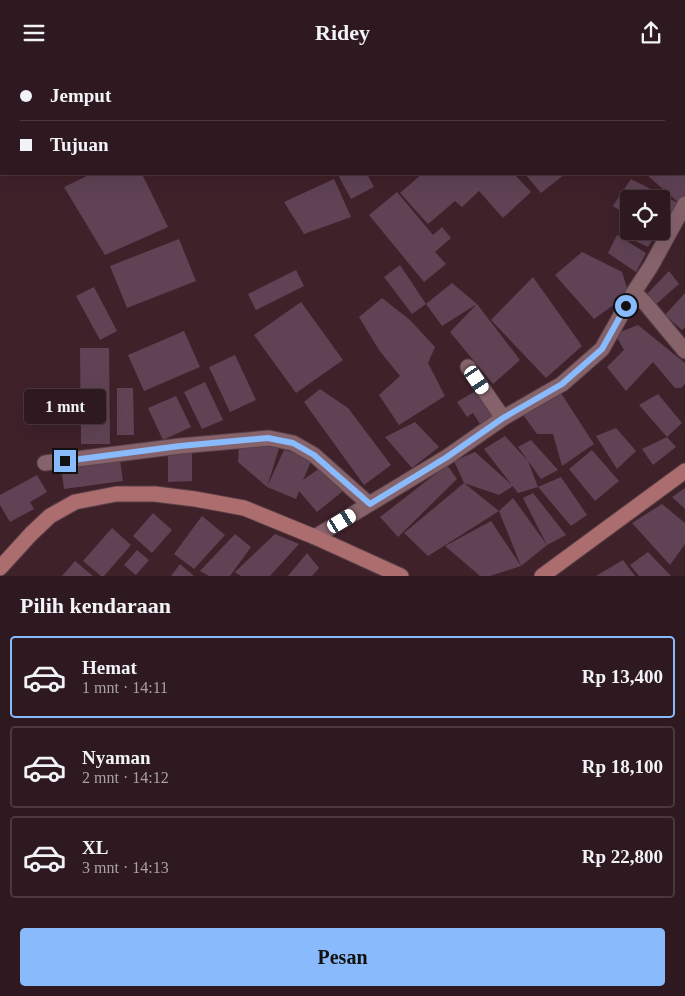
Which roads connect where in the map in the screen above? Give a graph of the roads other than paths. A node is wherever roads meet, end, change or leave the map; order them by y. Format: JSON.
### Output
{"nodes":[{"id":1,"x":685,"y":204,"type":"edge"},
{"id":2,"x":639,"y":297,"type":"junction"},
{"id":3,"x":685,"y":351,"type":"edge"},
{"id":4,"x":468,"y":367,"type":"dead end"},
{"id":5,"x":503,"y":418,"type":"junction"},
{"id":6,"x":45,"y":463,"type":"dead end"},
{"id":7,"x":685,"y":471,"type":"edge"},
{"id":8,"x":370,"y":504,"type":"junction"},
{"id":9,"x":315,"y":537,"type":"junction"},
{"id":10,"x":0,"y":568,"type":"edge"},
{"id":11,"x":401,"y":576,"type":"edge"},
{"id":12,"x":542,"y":576,"type":"edge"}],
"edges":[{"from":1,"to":2,"type":"street"},
{"from":2,"to":3,"type":"street"},
{"from":2,"to":5,"type":"street"},
{"from":4,"to":5,"type":"street"},
{"from":5,"to":8,"type":"street"},
{"from":6,"to":8,"type":"street"},
{"from":7,"to":12,"type":"main road"},
{"from":8,"to":9,"type":"street"},
{"from":9,"to":10,"type":"main road"},
{"from":9,"to":11,"type":"main road"}]}
